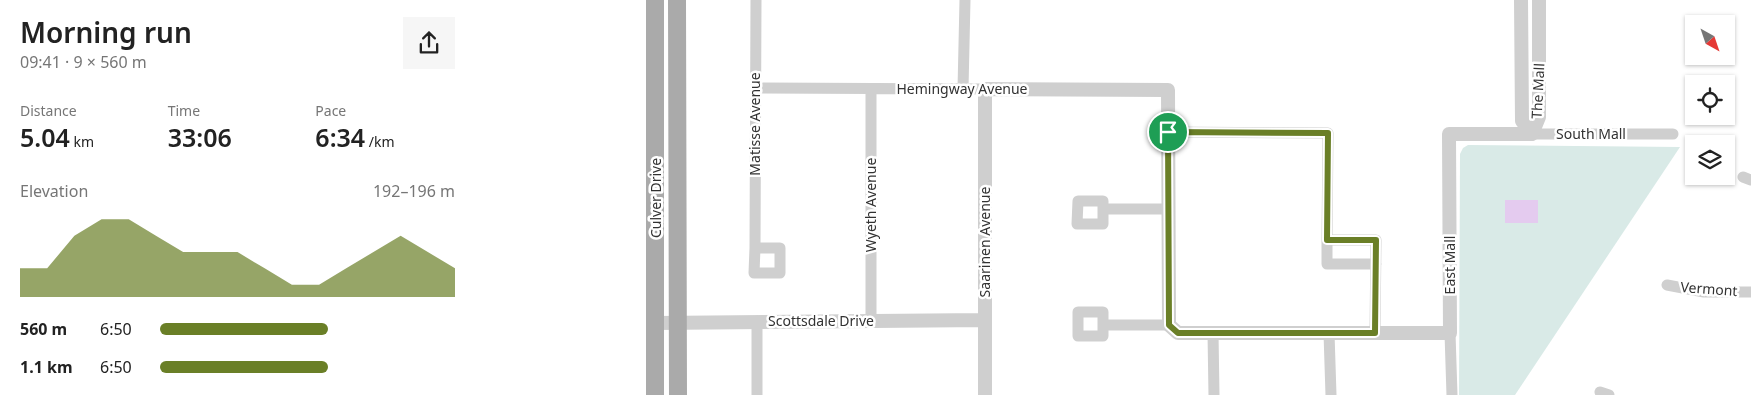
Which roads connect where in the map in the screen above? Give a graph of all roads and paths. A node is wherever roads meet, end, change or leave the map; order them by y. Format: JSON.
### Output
{"nodes":[{"id":1,"x":655,"y":0,"type":"edge"},
{"id":2,"x":677,"y":0,"type":"edge"},
{"id":3,"x":756,"y":0,"type":"edge"},
{"id":4,"x":965,"y":0,"type":"edge"},
{"id":5,"x":1521,"y":0,"type":"edge"},
{"id":6,"x":1539,"y":0,"type":"edge"},
{"id":7,"x":756,"y":88,"type":"junction"},
{"id":8,"x":871,"y":89,"type":"junction"},
{"id":9,"x":963,"y":89,"type":"junction"},
{"id":10,"x":985,"y":89,"type":"junction"},
{"id":11,"x":656,"y":99,"type":"junction"},
{"id":12,"x":1168,"y":132,"type":"junction"},
{"id":13,"x":1449,"y":134,"type":"joint"},
{"id":14,"x":1532,"y":134,"type":"junction"},
{"id":15,"x":1673,"y":134,"type":"dead end"},
{"id":16,"x":678,"y":163,"type":"junction"},
{"id":17,"x":1103,"y":208,"type":"dead end"},
{"id":18,"x":1169,"y":208,"type":"junction"},
{"id":19,"x":1327,"y":240,"type":"junction"},
{"id":20,"x":755,"y":248,"type":"dead end"},
{"id":21,"x":1376,"y":264,"type":"junction"},
{"id":22,"x":1667,"y":285,"type":"dead end"},
{"id":23,"x":1751,"y":292,"type":"edge"},
{"id":24,"x":985,"y":320,"type":"junction"},
{"id":25,"x":678,"y":321,"type":"junction"},
{"id":26,"x":757,"y":321,"type":"junction"},
{"id":27,"x":871,"y":321,"type":"junction"},
{"id":28,"x":657,"y":323,"type":"junction"},
{"id":29,"x":1103,"y":325,"type":"dead end"},
{"id":30,"x":1169,"y":325,"type":"junction"},
{"id":31,"x":1213,"y":333,"type":"junction"},
{"id":32,"x":1329,"y":333,"type":"junction"},
{"id":33,"x":1375,"y":333,"type":"junction"},
{"id":34,"x":1450,"y":333,"type":"junction"},
{"id":35,"x":655,"y":395,"type":"edge"},
{"id":36,"x":678,"y":395,"type":"edge"},
{"id":37,"x":757,"y":395,"type":"edge"},
{"id":38,"x":985,"y":395,"type":"edge"},
{"id":39,"x":1214,"y":395,"type":"edge"},
{"id":40,"x":1331,"y":395,"type":"edge"},
{"id":41,"x":1452,"y":395,"type":"edge"}],
"edges":[{"from":1,"to":11,"type":"main road","name":"Culver Drive"},
{"from":2,"to":16,"type":"main road","name":"Culver Drive"},
{"from":3,"to":7,"type":"street","name":"Matisse Avenue"},
{"from":4,"to":9,"type":"street"},
{"from":5,"to":14,"type":"street","name":"The Mall"},
{"from":6,"to":14,"type":"street","name":"The Mall"},
{"from":7,"to":8,"type":"street","name":"Hemingway Avenue"},
{"from":7,"to":20,"type":"street","name":"Matisse Avenue"},
{"from":8,"to":9,"type":"street","name":"Hemingway Avenue"},
{"from":8,"to":27,"type":"street","name":"Wyeth Avenue"},
{"from":9,"to":10,"type":"street","name":"Hemingway Avenue"},
{"from":10,"to":12,"type":"street","name":"Hemingway Avenue"},
{"from":10,"to":24,"type":"street","name":"Saarinen Avenue"},
{"from":11,"to":16,"type":"main road"},
{"from":11,"to":28,"type":"main road","name":"Culver Drive"},
{"from":12,"to":18,"type":"street"},
{"from":12,"to":19,"type":"street"},
{"from":13,"to":14,"type":"street","name":"South Mall"},
{"from":13,"to":34,"type":"street","name":"East Mall"},
{"from":14,"to":15,"type":"street","name":"South Mall"},
{"from":16,"to":25,"type":"main road","name":"Culver Drive"},
{"from":17,"to":18,"type":"street"},
{"from":18,"to":30,"type":"street"},
{"from":19,"to":21,"type":"street"},
{"from":19,"to":21,"type":"street"},
{"from":21,"to":33,"type":"street"},
{"from":22,"to":23,"type":"street","name":"Vermont"},
{"from":24,"to":27,"type":"street","name":"Scottsdale Drive"},
{"from":24,"to":38,"type":"street","name":"Saarinen Avenue"},
{"from":25,"to":26,"type":"street","name":"Scottsdale Drive"},
{"from":25,"to":28,"type":"street","name":"Scottsdale Drive"},
{"from":25,"to":36,"type":"main road","name":"Culver Drive"},
{"from":26,"to":27,"type":"street","name":"Scottsdale Drive"},
{"from":26,"to":37,"type":"street"},
{"from":28,"to":35,"type":"main road","name":"Culver Drive"},
{"from":29,"to":30,"type":"street"},
{"from":30,"to":31,"type":"street"},
{"from":31,"to":32,"type":"street"},
{"from":31,"to":39,"type":"street"},
{"from":32,"to":33,"type":"street"},
{"from":32,"to":40,"type":"street"},
{"from":33,"to":34,"type":"street"},
{"from":34,"to":41,"type":"street","name":"East Mall"}]}
